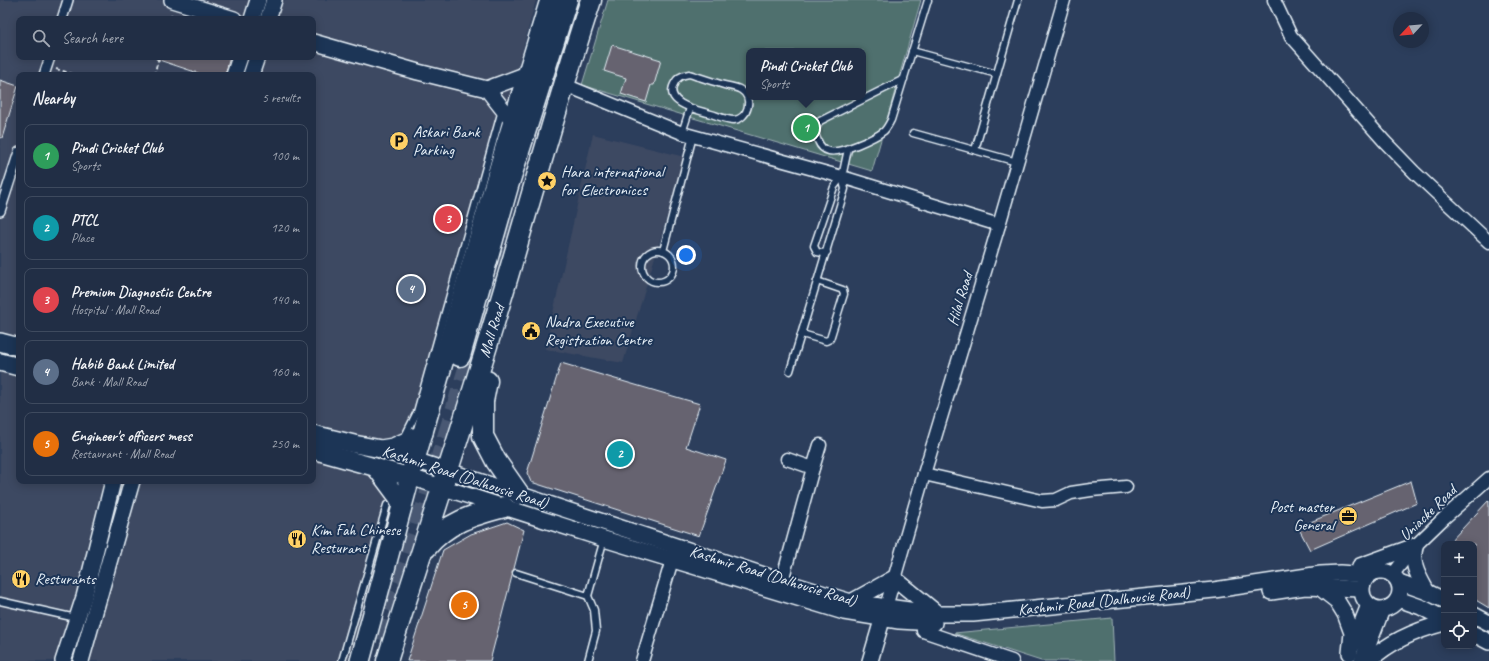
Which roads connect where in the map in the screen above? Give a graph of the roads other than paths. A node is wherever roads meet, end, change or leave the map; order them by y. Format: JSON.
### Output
{"nodes":[{"id":1,"x":68,"y":0,"type":"edge"},
{"id":2,"x":172,"y":0,"type":"edge"},
{"id":3,"x":258,"y":0,"type":"edge"},
{"id":4,"x":274,"y":0,"type":"edge"},
{"id":5,"x":550,"y":0,"type":"edge"},
{"id":6,"x":567,"y":0,"type":"edge"},
{"id":7,"x":591,"y":0,"type":"edge"},
{"id":8,"x":928,"y":0,"type":"edge"},
{"id":9,"x":1018,"y":0,"type":"edge"},
{"id":10,"x":1064,"y":0,"type":"edge"},
{"id":11,"x":1274,"y":0,"type":"edge"},
{"id":12,"x":63,"y":16,"type":"edge"},
{"id":13,"x":224,"y":16,"type":"edge"},
{"id":14,"x":253,"y":16,"type":"edge"},
{"id":15,"x":269,"y":16,"type":"edge"},
{"id":16,"x":316,"y":43,"type":"edge"},
{"id":17,"x":912,"y":51,"type":"junction"},
{"id":18,"x":49,"y":60,"type":"edge"},
{"id":19,"x":239,"y":60,"type":"edge"},
{"id":20,"x":256,"y":60,"type":"edge"},
{"id":21,"x":45,"y":71,"type":"edge"},
{"id":22,"x":235,"y":72,"type":"edge"},
{"id":23,"x":252,"y":72,"type":"edge"},
{"id":24,"x":528,"y":74,"type":"junction"},
{"id":25,"x":997,"y":74,"type":"junction"},
{"id":26,"x":904,"y":79,"type":"junction"},
{"id":27,"x":565,"y":85,"type":"junction"},
{"id":28,"x":487,"y":89,"type":"junction"},
{"id":29,"x":746,"y":96,"type":"edge"},
{"id":30,"x":866,"y":98,"type":"edge"},
{"id":31,"x":748,"y":100,"type":"edge"},
{"id":32,"x":861,"y":100,"type":"edge"},
{"id":33,"x":690,"y":108,"type":"junction"},
{"id":34,"x":508,"y":115,"type":"junction"},
{"id":35,"x":913,"y":133,"type":"dead end"},
{"id":36,"x":687,"y":135,"type":"junction"},
{"id":37,"x":848,"y":149,"type":"junction"},
{"id":38,"x":975,"y":150,"type":"junction"},
{"id":39,"x":16,"y":161,"type":"edge"},
{"id":40,"x":1016,"y":162,"type":"junction"},
{"id":41,"x":842,"y":177,"type":"junction"},
{"id":42,"x":0,"y":211,"type":"edge"},
{"id":43,"x":999,"y":225,"type":"junction"},
{"id":44,"x":1489,"y":242,"type":"edge"},
{"id":45,"x":663,"y":251,"type":"junction"},
{"id":46,"x":827,"y":252,"type":"junction"},
{"id":47,"x":817,"y":281,"type":"junction"},
{"id":48,"x":494,"y":326,"type":"junction"},
{"id":49,"x":802,"y":334,"type":"junction"},
{"id":50,"x":0,"y":342,"type":"edge"},
{"id":51,"x":16,"y":346,"type":"edge"},
{"id":52,"x":460,"y":356,"type":"dead end"},
{"id":53,"x":0,"y":362,"type":"edge"},
{"id":54,"x":16,"y":366,"type":"edge"},
{"id":55,"x":790,"y":371,"type":"dead end"},
{"id":56,"x":424,"y":433,"type":"junction"},
{"id":57,"x":316,"y":435,"type":"edge"},
{"id":58,"x":401,"y":444,"type":"junction"},
{"id":59,"x":820,"y":445,"type":"dead end"},
{"id":60,"x":381,"y":449,"type":"junction"},
{"id":61,"x":316,"y":451,"type":"edge"},
{"id":62,"x":787,"y":460,"type":"dead end"},
{"id":63,"x":375,"y":467,"type":"junction"},
{"id":64,"x":413,"y":468,"type":"junction"},
{"id":65,"x":812,"y":468,"type":"junction"},
{"id":66,"x":924,"y":474,"type":"junction"},
{"id":67,"x":1489,"y":478,"type":"edge"},
{"id":68,"x":446,"y":479,"type":"junction"},
{"id":69,"x":112,"y":484,"type":"edge"},
{"id":70,"x":131,"y":484,"type":"edge"},
{"id":71,"x":1126,"y":487,"type":"dead end"},
{"id":72,"x":519,"y":494,"type":"junction"},
{"id":73,"x":394,"y":507,"type":"junction"},
{"id":74,"x":504,"y":507,"type":"junction"},
{"id":75,"x":604,"y":539,"type":"junction"},
{"id":76,"x":1415,"y":546,"type":"junction"},
{"id":77,"x":422,"y":554,"type":"junction"},
{"id":78,"x":672,"y":560,"type":"junction"},
{"id":79,"x":1340,"y":572,"type":"junction"},
{"id":80,"x":516,"y":573,"type":"dead end"},
{"id":81,"x":1368,"y":575,"type":"junction"},
{"id":82,"x":894,"y":578,"type":"junction"},
{"id":83,"x":1396,"y":578,"type":"junction"},
{"id":84,"x":782,"y":581,"type":"junction"},
{"id":85,"x":1319,"y":587,"type":"junction"},
{"id":86,"x":1361,"y":590,"type":"junction"},
{"id":87,"x":1427,"y":592,"type":"junction"},
{"id":88,"x":588,"y":596,"type":"junction"},
{"id":89,"x":1398,"y":599,"type":"junction"},
{"id":90,"x":1441,"y":599,"type":"edge"},
{"id":91,"x":0,"y":601,"type":"edge"},
{"id":92,"x":1376,"y":607,"type":"junction"},
{"id":93,"x":853,"y":608,"type":"junction"},
{"id":94,"x":884,"y":613,"type":"junction"},
{"id":95,"x":938,"y":614,"type":"junction"},
{"id":96,"x":1441,"y":617,"type":"edge"},
{"id":97,"x":1477,"y":617,"type":"edge"},
{"id":98,"x":77,"y":618,"type":"junction"},
{"id":99,"x":1489,"y":623,"type":"edge"},
{"id":100,"x":1441,"y":625,"type":"edge"},
{"id":101,"x":923,"y":631,"type":"dead end"},
{"id":102,"x":1477,"y":636,"type":"edge"},
{"id":103,"x":1489,"y":642,"type":"edge"},
{"id":104,"x":872,"y":655,"type":"edge"},
{"id":105,"x":1353,"y":658,"type":"edge"},
{"id":106,"x":64,"y":661,"type":"edge"},
{"id":107,"x":81,"y":661,"type":"edge"},
{"id":108,"x":342,"y":661,"type":"edge"},
{"id":109,"x":360,"y":661,"type":"edge"},
{"id":110,"x":387,"y":661,"type":"edge"},
{"id":111,"x":588,"y":661,"type":"edge"},
{"id":112,"x":642,"y":661,"type":"edge"},
{"id":113,"x":1012,"y":661,"type":"edge"},
{"id":114,"x":1369,"y":661,"type":"edge"}],
"edges":[{"from":1,"to":12,"type":"street"},
{"from":2,"to":13,"type":"street"},
{"from":3,"to":14,"type":"street"},
{"from":4,"to":15,"type":"street"},
{"from":5,"to":24,"type":"main road"},
{"from":6,"to":52,"type":"highway","name":"Mall Road"},
{"from":7,"to":27,"type":"highway","name":"Mall Road"},
{"from":8,"to":17,"type":"lane"},
{"from":9,"to":25,"type":"lane"},
{"from":10,"to":40,"type":"street","name":"Hilal Road"},
{"from":11,"to":44,"type":"street"},
{"from":16,"to":28,"type":"street"},
{"from":17,"to":25,"type":"lane"},
{"from":17,"to":26,"type":"lane"},
{"from":18,"to":21,"type":"street"},
{"from":19,"to":22,"type":"street"},
{"from":20,"to":23,"type":"street"},
{"from":24,"to":28,"type":"street"},
{"from":24,"to":34,"type":"main road"},
{"from":25,"to":38,"type":"lane"},
{"from":26,"to":30,"type":"lane"},
{"from":26,"to":37,"type":"lane"},
{"from":27,"to":36,"type":"street"},
{"from":27,"to":48,"type":"highway","name":"Mall Road"},
{"from":28,"to":34,"type":"street"},
{"from":29,"to":33,"type":"lane"},
{"from":31,"to":33,"type":"lane"},
{"from":32,"to":37,"type":"lane"},
{"from":33,"to":36,"type":"lane"},
{"from":34,"to":56,"type":"main road"},
{"from":34,"to":58,"type":"lane"},
{"from":35,"to":38,"type":"lane"},
{"from":36,"to":41,"type":"street"},
{"from":36,"to":45,"type":"lane"},
{"from":37,"to":41,"type":"lane"},
{"from":38,"to":40,"type":"lane"},
{"from":39,"to":42,"type":"street"},
{"from":40,"to":43,"type":"street","name":"Hilal Road"},
{"from":41,"to":43,"type":"street"},
{"from":41,"to":46,"type":"lane"},
{"from":41,"to":46,"type":"lane"},
{"from":43,"to":66,"type":"street","name":"Hilal Road"},
{"from":45,"to":45,"type":"lane"},
{"from":46,"to":47,"type":"lane"},
{"from":47,"to":49,"type":"lane"},
{"from":47,"to":49,"type":"lane"},
{"from":48,"to":68,"type":"highway","name":"Mall Road"},
{"from":48,"to":72,"type":"highway"},
{"from":49,"to":55,"type":"lane"},
{"from":50,"to":51,"type":"main road"},
{"from":53,"to":54,"type":"main road"},
{"from":56,"to":58,"type":"main road"},
{"from":56,"to":64,"type":"main road"},
{"from":57,"to":60,"type":"main road","name":"Kashmir Road (Dalhousie Road)"},
{"from":58,"to":60,"type":"main road"},
{"from":59,"to":65,"type":"street"},
{"from":60,"to":64,"type":"main road","name":"Kashmir Road (Dalhousie Road)"},
{"from":61,"to":63,"type":"main road","name":"Kashmir Road (Dalhousie Road)"},
{"from":62,"to":65,"type":"street"},
{"from":63,"to":64,"type":"main road","name":"Kashmir Road (Dalhousie Road)"},
{"from":63,"to":73,"type":"main road"},
{"from":64,"to":68,"type":"street","name":"Kashmir Road (Dalhousie Road)"},
{"from":64,"to":73,"type":"main road"},
{"from":65,"to":84,"type":"street"},
{"from":66,"to":71,"type":"street"},
{"from":66,"to":82,"type":"street","name":"Hilal Road"},
{"from":67,"to":76,"type":"street","name":"Uniacke Road"},
{"from":68,"to":72,"type":"street","name":"Kashmir Road (Dalhousie Road)"},
{"from":68,"to":74,"type":"street","name":"Kashmir Road (Dalhousie Road)"},
{"from":68,"to":77,"type":"highway","name":"Mall Road"},
{"from":69,"to":98,"type":"street"},
{"from":70,"to":107,"type":"street"},
{"from":72,"to":84,"type":"street","name":"Kashmir Road (Dalhousie Road)"},
{"from":73,"to":108,"type":"lane"},
{"from":73,"to":109,"type":"main road"},
{"from":74,"to":75,"type":"street","name":"Kashmir Road (Dalhousie Road)"},
{"from":74,"to":77,"type":"highway"},
{"from":75,"to":78,"type":"street","name":"Kashmir Road (Dalhousie Road)"},
{"from":75,"to":88,"type":"lane"},
{"from":76,"to":79,"type":"street"},
{"from":76,"to":83,"type":"street","name":"Uniacke Road"},
{"from":76,"to":87,"type":"street"},
{"from":77,"to":110,"type":"highway","name":"Mall Road"},
{"from":78,"to":93,"type":"street","name":"Kashmir Road (Dalhousie Road)"},
{"from":78,"to":112,"type":"street"},
{"from":79,"to":81,"type":"street","name":"Kashmir Road (Dalhousie Road)"},
{"from":79,"to":95,"type":"street","name":"Kashmir Road (Dalhousie Road)"},
{"from":80,"to":88,"type":"lane"},
{"from":81,"to":83,"type":"street"},
{"from":81,"to":86,"type":"street"},
{"from":82,"to":93,"type":"street"},
{"from":82,"to":94,"type":"street","name":"Hilal Road"},
{"from":82,"to":95,"type":"street"},
{"from":83,"to":87,"type":"street"},
{"from":83,"to":89,"type":"street"},
{"from":84,"to":93,"type":"street","name":"Kashmir Road (Dalhousie Road)"},
{"from":85,"to":86,"type":"street","name":"Kashmir Road (Dalhousie Road)"},
{"from":85,"to":94,"type":"street","name":"Kashmir Road (Dalhousie Road)"},
{"from":85,"to":105,"type":"street"},
{"from":86,"to":92,"type":"street"},
{"from":87,"to":90,"type":"street"},
{"from":88,"to":111,"type":"lane"},
{"from":89,"to":92,"type":"street"},
{"from":89,"to":96,"type":"street"},
{"from":91,"to":98,"type":"lane"},
{"from":92,"to":105,"type":"street"},
{"from":93,"to":94,"type":"street","name":"Kashmir Road (Dalhousie Road)"},
{"from":93,"to":104,"type":"street"},
{"from":94,"to":95,"type":"street","name":"Kashmir Road (Dalhousie Road)"},
{"from":94,"to":104,"type":"street"},
{"from":97,"to":99,"type":"street"},
{"from":98,"to":106,"type":"street"},
{"from":100,"to":114,"type":"street"},
{"from":101,"to":113,"type":"street"},
{"from":102,"to":103,"type":"street"}]}
